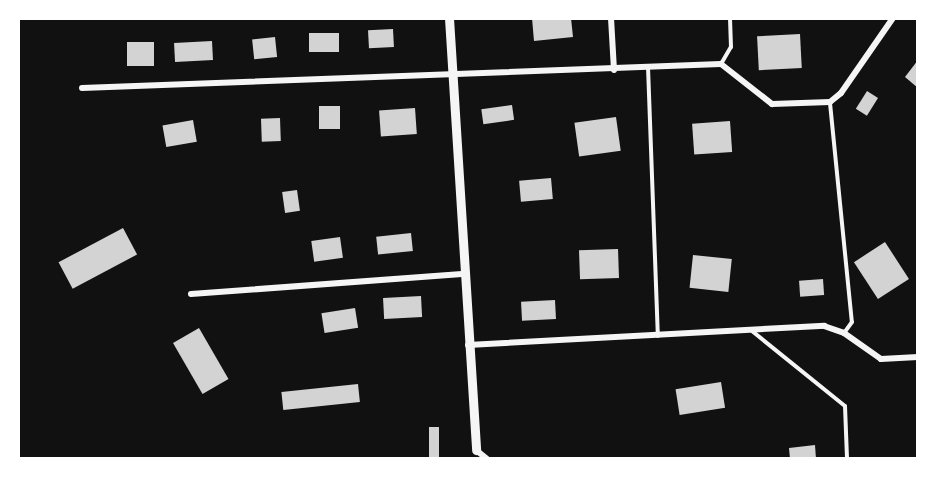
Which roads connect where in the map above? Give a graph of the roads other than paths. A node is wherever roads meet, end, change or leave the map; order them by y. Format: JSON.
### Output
{"nodes":[{"id":1,"x":449,"y":18,"type":"edge"},
{"id":2,"x":611,"y":18,"type":"edge"},
{"id":3,"x":730,"y":18,"type":"edge"},
{"id":4,"x":893,"y":18,"type":"edge"},
{"id":5,"x":722,"y":64,"type":"junction"},
{"id":6,"x":648,"y":67,"type":"junction"},
{"id":7,"x":614,"y":70,"type":"junction"},
{"id":8,"x":453,"y":76,"type":"junction"},
{"id":9,"x":82,"y":88,"type":"dead end"},
{"id":10,"x":830,"y":102,"type":"junction"},
{"id":11,"x":465,"y":274,"type":"junction"},
{"id":12,"x":191,"y":294,"type":"dead end"},
{"id":13,"x":751,"y":330,"type":"junction"},
{"id":14,"x":844,"y":333,"type":"junction"},
{"id":15,"x":658,"y":337,"type":"junction"},
{"id":16,"x":467,"y":345,"type":"junction"},
{"id":17,"x":918,"y":357,"type":"edge"},
{"id":18,"x":476,"y":454,"type":"edge"},
{"id":19,"x":487,"y":459,"type":"edge"},
{"id":20,"x":847,"y":459,"type":"edge"}],
"edges":[{"from":1,"to":8,"type":"street"},
{"from":2,"to":7,"type":"street"},
{"from":3,"to":5,"type":"lane"},
{"from":4,"to":10,"type":"street"},
{"from":5,"to":6,"type":"street"},
{"from":5,"to":10,"type":"street"},
{"from":6,"to":7,"type":"street"},
{"from":6,"to":15,"type":"lane"},
{"from":7,"to":8,"type":"street"},
{"from":8,"to":9,"type":"street"},
{"from":8,"to":11,"type":"street"},
{"from":10,"to":14,"type":"lane"},
{"from":11,"to":12,"type":"street"},
{"from":11,"to":16,"type":"street"},
{"from":13,"to":14,"type":"street"},
{"from":13,"to":15,"type":"street"},
{"from":13,"to":20,"type":"lane"},
{"from":14,"to":17,"type":"street"},
{"from":15,"to":16,"type":"street"},
{"from":16,"to":18,"type":"street"},
{"from":18,"to":19,"type":"street"}]}
